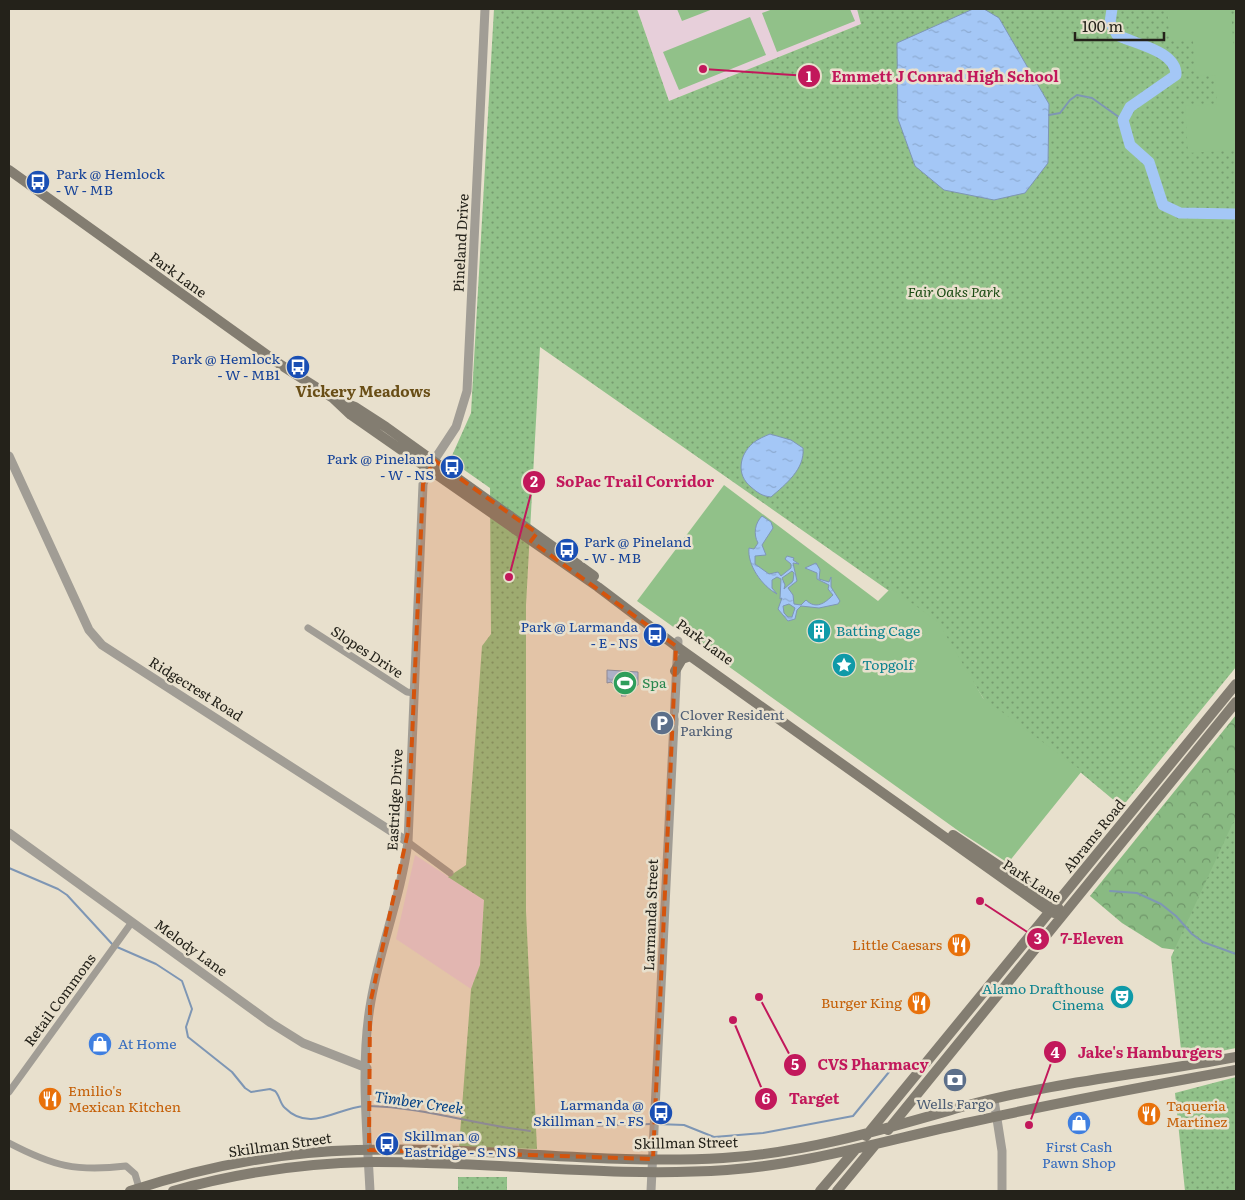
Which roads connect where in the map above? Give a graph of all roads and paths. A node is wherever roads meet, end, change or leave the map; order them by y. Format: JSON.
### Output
{"nodes":[{"id":1,"x":485,"y":9,"type":"edge"},
{"id":2,"x":9,"y":170,"type":"edge"},
{"id":3,"x":9,"y":456,"type":"edge"},
{"id":4,"x":432,"y":464,"type":"junction"},
{"id":5,"x":308,"y":628,"type":"dead end"},
{"id":6,"x":677,"y":644,"type":"junction"},
{"id":7,"x":690,"y":656,"type":"junction"},
{"id":8,"x":675,"y":671,"type":"junction"},
{"id":9,"x":1236,"y":684,"type":"edge"},
{"id":10,"x":414,"y":693,"type":"junction"},
{"id":11,"x":1236,"y":702,"type":"edge"},
{"id":12,"x":9,"y":833,"type":"edge"},
{"id":13,"x":408,"y":842,"type":"junction"},
{"id":14,"x":450,"y":873,"type":"dead end"},
{"id":15,"x":1053,"y":908,"type":"junction"},
{"id":16,"x":1062,"y":915,"type":"junction"},
{"id":17,"x":132,"y":922,"type":"junction"},
{"id":18,"x":970,"y":1008,"type":"junction"},
{"id":19,"x":980,"y":1016,"type":"junction"},
{"id":20,"x":1236,"y":1056,"type":"edge"},
{"id":21,"x":367,"y":1068,"type":"junction"},
{"id":22,"x":1236,"y":1070,"type":"edge"},
{"id":23,"x":1086,"y":1082,"type":"junction"},
{"id":24,"x":9,"y":1092,"type":"edge"},
{"id":25,"x":1088,"y":1098,"type":"junction"},
{"id":26,"x":994,"y":1100,"type":"junction"},
{"id":27,"x":911,"y":1102,"type":"junction"},
{"id":28,"x":998,"y":1116,"type":"junction"},
{"id":29,"x":935,"y":1117,"type":"junction"},
{"id":30,"x":889,"y":1129,"type":"junction"},
{"id":31,"x":867,"y":1135,"type":"junction"},
{"id":32,"x":9,"y":1143,"type":"edge"},
{"id":33,"x":874,"y":1146,"type":"junction"},
{"id":34,"x":369,"y":1150,"type":"junction"},
{"id":35,"x":855,"y":1150,"type":"junction"},
{"id":36,"x":653,"y":1159,"type":"junction"},
{"id":37,"x":369,"y":1162,"type":"junction"},
{"id":38,"x":233,"y":1164,"type":"junction"},
{"id":39,"x":652,"y":1171,"type":"junction"},
{"id":40,"x":235,"y":1176,"type":"junction"},
{"id":41,"x":137,"y":1190,"type":"edge"},
{"id":42,"x":173,"y":1191,"type":"edge"},
{"id":43,"x":370,"y":1191,"type":"edge"},
{"id":44,"x":651,"y":1191,"type":"edge"},
{"id":45,"x":820,"y":1191,"type":"edge"},
{"id":46,"x":837,"y":1191,"type":"edge"},
{"id":47,"x":1002,"y":1191,"type":"edge"}],
"edges":[{"from":1,"to":4,"type":"street","name":"Pineland Drive"},
{"from":2,"to":4,"type":"main road","name":"Park Lane"},
{"from":3,"to":13,"type":"street","name":"Ridgecrest Road"},
{"from":4,"to":6,"type":"main road","name":"Park Lane"},
{"from":4,"to":10,"type":"street","name":"Eastridge Drive"},
{"from":5,"to":10,"type":"street","name":"Slopes Drive"},
{"from":6,"to":7,"type":"main road","name":"Park Lane"},
{"from":6,"to":8,"type":"street","name":"Larmanda Street"},
{"from":6,"to":15,"type":"main road","name":"Park Lane"},
{"from":7,"to":8,"type":"main road"},
{"from":7,"to":15,"type":"main road","name":"Park Lane"},
{"from":8,"to":36,"type":"street","name":"Larmanda Street"},
{"from":9,"to":15,"type":"main road","name":"Abrams Road"},
{"from":10,"to":13,"type":"street","name":"Eastridge Drive"},
{"from":11,"to":16,"type":"main road","name":"Abrams Road"},
{"from":12,"to":17,"type":"street","name":"Melody Lane"},
{"from":13,"to":14,"type":"street","name":"Ridgecrest Road"},
{"from":13,"to":21,"type":"street","name":"Eastridge Drive"},
{"from":15,"to":16,"type":"main road","name":"Park Lane"},
{"from":15,"to":18,"type":"main road","name":"Abrams Road"},
{"from":16,"to":19,"type":"main road","name":"Abrams Road"},
{"from":17,"to":21,"type":"street","name":"Melody Lane"},
{"from":17,"to":24,"type":"street","name":"Retail Commons"},
{"from":18,"to":19,"type":"main road"},
{"from":18,"to":31,"type":"main road","name":"Abrams Road"},
{"from":19,"to":27,"type":"main road","name":"Abrams Road"},
{"from":20,"to":23,"type":"main road","name":"Skillman Street"},
{"from":21,"to":34,"type":"street","name":"Eastridge Drive"},
{"from":22,"to":25,"type":"main road","name":"Skillman Street"},
{"from":23,"to":25,"type":"main road"},
{"from":23,"to":26,"type":"main road","name":"Skillman Street"},
{"from":25,"to":28,"type":"main road","name":"Skillman Street"},
{"from":26,"to":28,"type":"street"},
{"from":26,"to":29,"type":"main road","name":"Skillman Street"},
{"from":27,"to":29,"type":"main road"},
{"from":27,"to":30,"type":"main road","name":"Abrams Road"},
{"from":28,"to":33,"type":"main road","name":"Skillman Street"},
{"from":28,"to":47,"type":"street"},
{"from":29,"to":30,"type":"main road","name":"Skillman Street"},
{"from":30,"to":31,"type":"main road","name":"Skillman Street"},
{"from":30,"to":33,"type":"main road","name":"Abrams Road"},
{"from":31,"to":35,"type":"main road","name":"Abrams Road"},
{"from":31,"to":36,"type":"main road","name":"Skillman Street"},
{"from":32,"to":41,"type":"street"},
{"from":33,"to":35,"type":"main road","name":"Skillman Street"},
{"from":33,"to":46,"type":"main road","name":"Abrams Road"},
{"from":34,"to":36,"type":"main road","name":"Skillman Street"},
{"from":34,"to":37,"type":"street","name":"Eastridge Drive"},
{"from":34,"to":38,"type":"main road","name":"Skillman Street"},
{"from":35,"to":39,"type":"main road","name":"Skillman Street"},
{"from":35,"to":45,"type":"main road","name":"Abrams Road"},
{"from":36,"to":39,"type":"street","name":"Larmanda Street"},
{"from":37,"to":39,"type":"main road","name":"Skillman Street"},
{"from":37,"to":40,"type":"main road","name":"Skillman Street"},
{"from":37,"to":43,"type":"street","name":"Eastridge Drive"},
{"from":38,"to":40,"type":"main road"},
{"from":38,"to":41,"type":"main road","name":"Skillman Street"},
{"from":39,"to":44,"type":"street","name":"Larmanda Street"},
{"from":40,"to":42,"type":"main road","name":"Skillman Street"}]}
